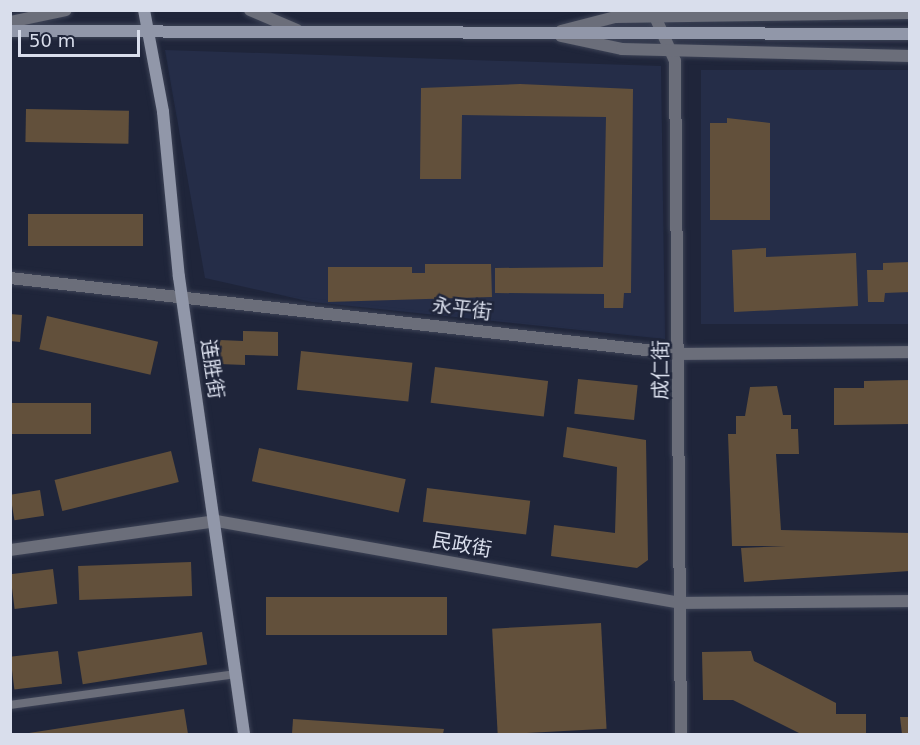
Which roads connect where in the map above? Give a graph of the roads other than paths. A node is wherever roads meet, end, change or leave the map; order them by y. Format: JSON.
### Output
{"nodes":[{"id":1,"x":66,"y":10,"type":"edge"},
{"id":2,"x":144,"y":10,"type":"edge"},
{"id":3,"x":249,"y":10,"type":"edge"},
{"id":4,"x":654,"y":13,"type":"edge"},
{"id":5,"x":909,"y":14,"type":"edge"},
{"id":6,"x":10,"y":22,"type":"edge"},
{"id":7,"x":10,"y":31,"type":"edge"},
{"id":8,"x":146,"y":32,"type":"junction"},
{"id":9,"x":301,"y":32,"type":"junction"},
{"id":10,"x":664,"y":32,"type":"junction"},
{"id":11,"x":551,"y":33,"type":"junction"},
{"id":12,"x":909,"y":34,"type":"edge"},
{"id":13,"x":669,"y":50,"type":"junction"},
{"id":14,"x":909,"y":56,"type":"edge"},
{"id":15,"x":10,"y":278,"type":"edge"},
{"id":16,"x":182,"y":297,"type":"junction"},
{"id":17,"x":909,"y":352,"type":"edge"},
{"id":18,"x":681,"y":354,"type":"junction"},
{"id":19,"x":216,"y":521,"type":"junction"},
{"id":20,"x":10,"y":550,"type":"edge"},
{"id":21,"x":909,"y":601,"type":"edge"},
{"id":22,"x":680,"y":603,"type":"junction"},
{"id":23,"x":236,"y":674,"type":"junction"},
{"id":24,"x":10,"y":705,"type":"edge"},
{"id":25,"x":244,"y":735,"type":"edge"},
{"id":26,"x":681,"y":735,"type":"edge"}],
"edges":[{"from":1,"to":6,"type":"street"},
{"from":2,"to":8,"type":"main road","name":"连胜街"},
{"from":3,"to":9,"type":"street"},
{"from":4,"to":5,"type":"street"},
{"from":4,"to":10,"type":"street","name":"成仁街"},
{"from":4,"to":11,"type":"street"},
{"from":7,"to":8,"type":"main road"},
{"from":8,"to":9,"type":"main road"},
{"from":8,"to":16,"type":"main road","name":"连胜街"},
{"from":9,"to":11,"type":"main road"},
{"from":10,"to":11,"type":"main road"},
{"from":10,"to":12,"type":"main road"},
{"from":10,"to":13,"type":"street","name":"成仁街"},
{"from":11,"to":13,"type":"street"},
{"from":13,"to":14,"type":"street"},
{"from":13,"to":18,"type":"street","name":"成仁街"},
{"from":15,"to":16,"type":"street","name":"永平街"},
{"from":16,"to":18,"type":"street","name":"永平街"},
{"from":16,"to":19,"type":"main road","name":"连胜街"},
{"from":17,"to":18,"type":"street","name":"永平街"},
{"from":18,"to":22,"type":"street","name":"成仁街"},
{"from":19,"to":20,"type":"street","name":"民政街"},
{"from":19,"to":22,"type":"street","name":"民政街"},
{"from":19,"to":23,"type":"main road","name":"连胜街"},
{"from":21,"to":22,"type":"street","name":"民政街"},
{"from":22,"to":26,"type":"street","name":"成仁街"},
{"from":23,"to":24,"type":"lane"},
{"from":23,"to":25,"type":"main road","name":"连胜街"}]}
